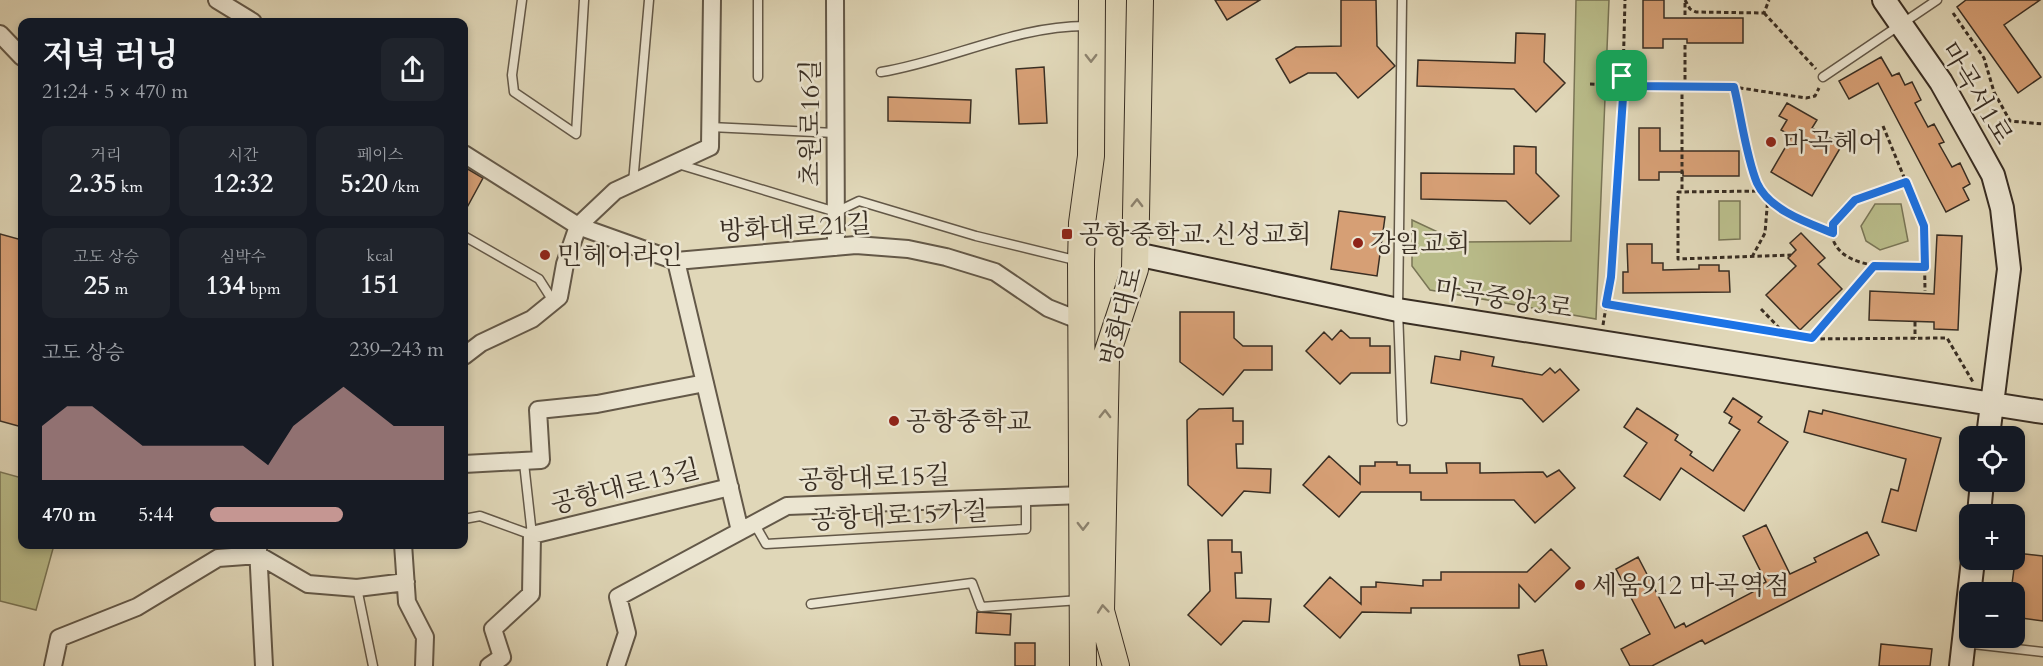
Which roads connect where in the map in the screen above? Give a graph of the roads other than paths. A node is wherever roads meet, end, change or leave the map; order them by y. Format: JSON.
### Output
{"nodes":[{"id":1,"x":218,"y":0,"type":"edge"},
{"id":2,"x":522,"y":0,"type":"edge"},
{"id":3,"x":584,"y":0,"type":"edge"},
{"id":4,"x":649,"y":0,"type":"edge"},
{"id":5,"x":712,"y":0,"type":"edge"},
{"id":6,"x":758,"y":0,"type":"edge"},
{"id":7,"x":835,"y":0,"type":"edge"},
{"id":8,"x":1092,"y":0,"type":"edge"},
{"id":9,"x":1140,"y":0,"type":"edge"},
{"id":10,"x":1402,"y":0,"type":"edge"},
{"id":11,"x":1884,"y":0,"type":"edge"},
{"id":12,"x":1937,"y":0,"type":"edge"},
{"id":13,"x":247,"y":18,"type":"edge"},
{"id":14,"x":1901,"y":24,"type":"junction"},
{"id":15,"x":1091,"y":26,"type":"junction"},
{"id":16,"x":0,"y":34,"type":"edge"},
{"id":17,"x":18,"y":53,"type":"edge"},
{"id":18,"x":881,"y":72,"type":"dead end"},
{"id":19,"x":758,"y":77,"type":"dead end"},
{"id":20,"x":1824,"y":78,"type":"road end"},
{"id":21,"x":710,"y":127,"type":"junction"},
{"id":22,"x":834,"y":133,"type":"junction"},
{"id":23,"x":468,"y":157,"type":"edge"},
{"id":24,"x":675,"y":163,"type":"junction"},
{"id":25,"x":633,"y":183,"type":"junction"},
{"id":26,"x":836,"y":212,"type":"junction"},
{"id":27,"x":578,"y":226,"type":"junction"},
{"id":28,"x":468,"y":238,"type":"edge"},
{"id":29,"x":836,"y":247,"type":"junction"},
{"id":30,"x":1136,"y":254,"type":"junction"},
{"id":31,"x":676,"y":261,"type":"junction"},
{"id":32,"x":1081,"y":262,"type":"junction"},
{"id":33,"x":554,"y":301,"type":"junction"},
{"id":34,"x":1398,"y":310,"type":"junction"},
{"id":35,"x":1081,"y":321,"type":"junction"},
{"id":36,"x":468,"y":353,"type":"edge"},
{"id":37,"x":705,"y":383,"type":"junction"},
{"id":38,"x":1992,"y":405,"type":"junction"},
{"id":39,"x":2043,"y":412,"type":"edge"},
{"id":40,"x":1402,"y":421,"type":"dead end"},
{"id":41,"x":1989,"y":426,"type":"edge"},
{"id":42,"x":524,"y":463,"type":"junction"},
{"id":43,"x":468,"y":464,"type":"edge"},
{"id":44,"x":729,"y":487,"type":"junction"},
{"id":45,"x":1083,"y":495,"type":"junction"},
{"id":46,"x":1026,"y":496,"type":"junction"},
{"id":47,"x":468,"y":518,"type":"edge"},
{"id":48,"x":747,"y":527,"type":"junction"},
{"id":49,"x":532,"y":535,"type":"junction"},
{"id":50,"x":406,"y":549,"type":"edge"},
{"id":51,"x":259,"y":550,"type":"edge"},
{"id":52,"x":406,"y":582,"type":"junction"},
{"id":53,"x":357,"y":588,"type":"junction"},
{"id":54,"x":1083,"y":600,"type":"junction"},
{"id":55,"x":811,"y":604,"type":"dead end"},
{"id":56,"x":1962,"y":648,"type":"edge"},
{"id":57,"x":2007,"y":648,"type":"edge"},
{"id":58,"x":2043,"y":652,"type":"edge"},
{"id":59,"x":53,"y":666,"type":"edge"},
{"id":60,"x":264,"y":666,"type":"edge"},
{"id":61,"x":373,"y":666,"type":"edge"},
{"id":62,"x":424,"y":666,"type":"edge"},
{"id":63,"x":489,"y":666,"type":"edge"},
{"id":64,"x":616,"y":666,"type":"edge"},
{"id":65,"x":1083,"y":666,"type":"edge"},
{"id":66,"x":1116,"y":666,"type":"edge"},
{"id":67,"x":1960,"y":666,"type":"edge"}],
"edges":[{"from":1,"to":13,"type":"street"},
{"from":2,"to":3,"type":"lane"},
{"from":4,"to":25,"type":"lane"},
{"from":5,"to":21,"type":"street"},
{"from":6,"to":19,"type":"lane"},
{"from":7,"to":22,"type":"street","name":"초원로16길"},
{"from":8,"to":15,"type":"main road","name":"방화대로"},
{"from":30,"to":9,"type":"main road","name":"방화대로","one_way":true},
{"from":10,"to":34,"type":"lane"},
{"from":11,"to":14,"type":"street","name":"마곡서1로"},
{"from":12,"to":14,"type":"lane"},
{"from":14,"to":20,"type":"lane"},
{"from":14,"to":38,"type":"street","name":"마곡서1로"},
{"from":15,"to":18,"type":"lane"},
{"from":15,"to":32,"type":"main road","name":"방화대로","one_way":true},
{"from":16,"to":17,"type":"street"},
{"from":21,"to":22,"type":"lane"},
{"from":21,"to":24,"type":"street"},
{"from":22,"to":26,"type":"street","name":"초원로16길"},
{"from":23,"to":27,"type":"street","name":"방화대로21길"},
{"from":24,"to":25,"type":"street"},
{"from":24,"to":26,"type":"lane"},
{"from":25,"to":27,"type":"street"},
{"from":26,"to":29,"type":"street","name":"초원로16길"},
{"from":26,"to":32,"type":"lane","name":"방화대로"},
{"from":27,"to":31,"type":"street","name":"방화대로21길"},
{"from":27,"to":33,"type":"street"},
{"from":28,"to":33,"type":"lane"},
{"from":29,"to":31,"type":"street","name":"방화대로21길"},
{"from":29,"to":35,"type":"street","name":"방화대로21길"},
{"from":30,"to":34,"type":"street","name":"마곡중앙3로"},
{"from":66,"to":30,"type":"main road","name":"방화대로","one_way":true},
{"from":31,"to":37,"type":"street"},
{"from":32,"to":35,"type":"main road","name":"방화대로"},
{"from":33,"to":36,"type":"street"},
{"from":34,"to":38,"type":"street","name":"마곡중앙3로"},
{"from":34,"to":40,"type":"lane"},
{"from":35,"to":45,"type":"main road","name":"방화대로"},
{"from":37,"to":42,"type":"street"},
{"from":37,"to":44,"type":"street"},
{"from":38,"to":39,"type":"street","name":"마곡중앙3로"},
{"from":38,"to":41,"type":"street","name":"마곡서1로"},
{"from":42,"to":43,"type":"street"},
{"from":42,"to":49,"type":"lane","name":"공항대로13길"},
{"from":44,"to":48,"type":"street"},
{"from":44,"to":49,"type":"street","name":"공항대로13길"},
{"from":45,"to":46,"type":"street","name":"공항대로15길"},
{"from":45,"to":54,"type":"main road","name":"방화대로","one_way":true},
{"from":46,"to":48,"type":"street","name":"공항대로15길"},
{"from":46,"to":48,"type":"lane","name":"공항대로15가길"},
{"from":47,"to":49,"type":"lane"},
{"from":48,"to":64,"type":"street","name":"공항대로15길"},
{"from":49,"to":63,"type":"street","name":"공항대로13길"},
{"from":50,"to":52,"type":"street"},
{"from":51,"to":53,"type":"street"},
{"from":51,"to":59,"type":"street"},
{"from":51,"to":60,"type":"street"},
{"from":52,"to":53,"type":"street"},
{"from":52,"to":62,"type":"street"},
{"from":53,"to":61,"type":"lane"},
{"from":54,"to":55,"type":"lane"},
{"from":54,"to":65,"type":"main road","name":"방화대로"},
{"from":56,"to":67,"type":"street"},
{"from":57,"to":58,"type":"lane"}]}
